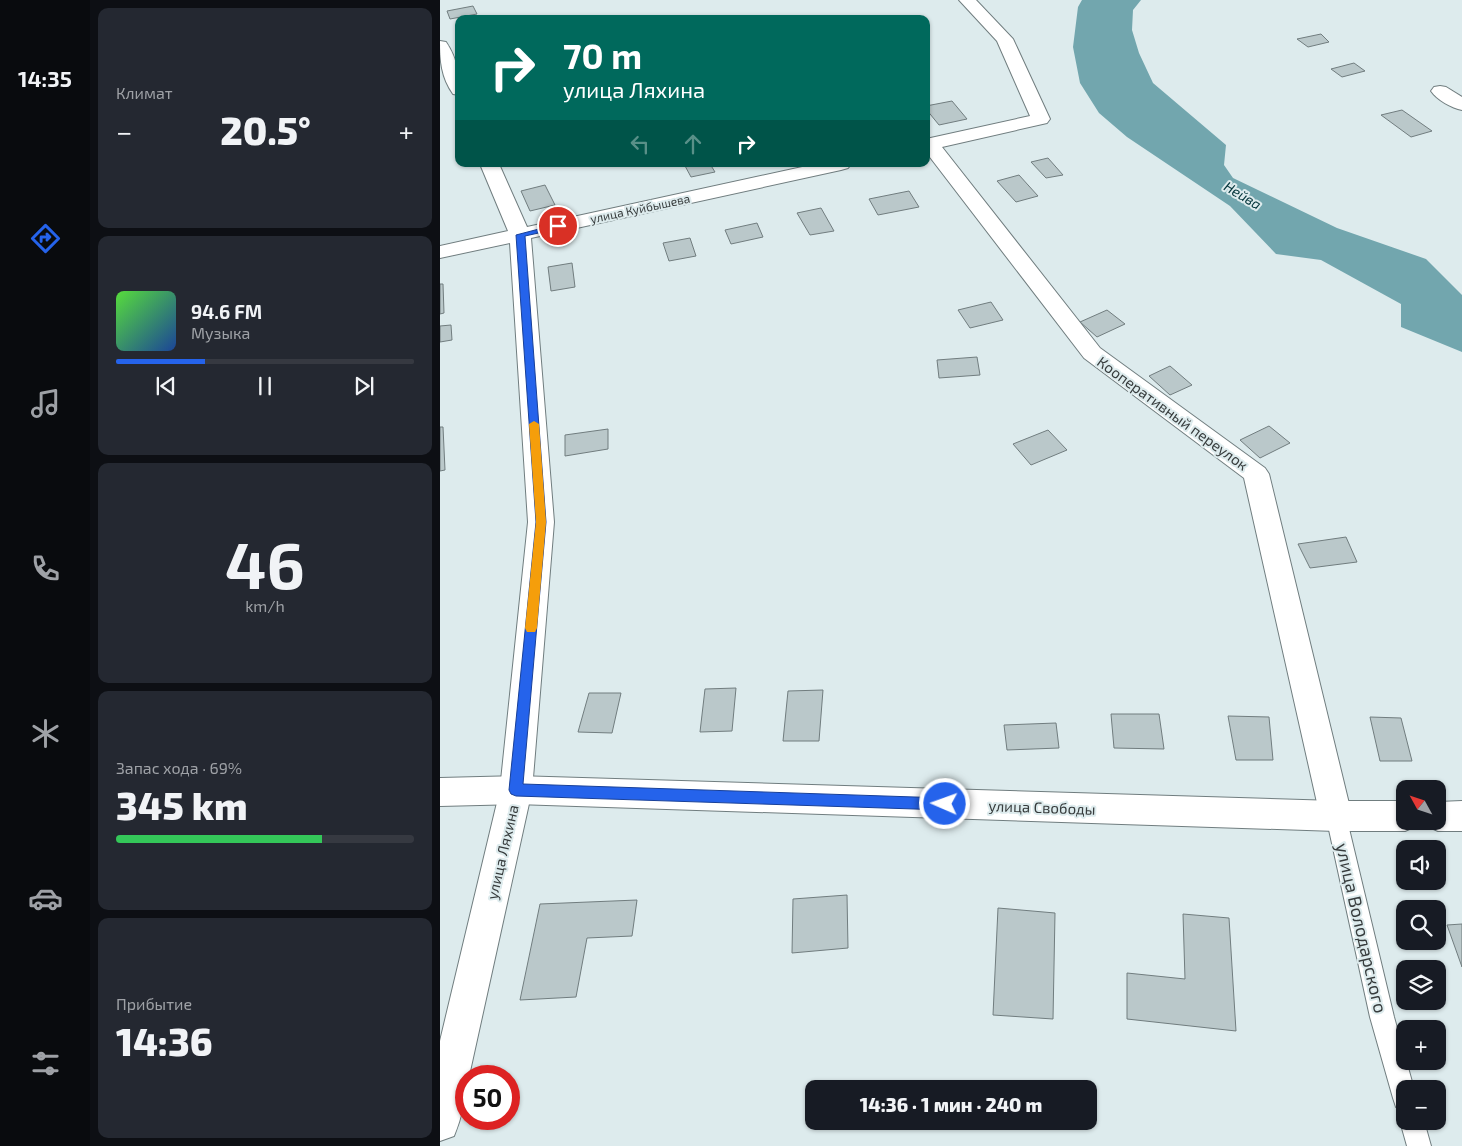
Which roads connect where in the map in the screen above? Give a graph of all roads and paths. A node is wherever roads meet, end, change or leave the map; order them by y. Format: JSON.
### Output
{"nodes":[{"id":1,"x":967,"y":0,"type":"edge"},
{"id":2,"x":440,"y":46,"type":"edge"},
{"id":3,"x":455,"y":81,"type":"edge"},
{"id":4,"x":1440,"y":91,"type":"dead end"},
{"id":5,"x":1462,"y":105,"type":"edge"},
{"id":6,"x":930,"y":144,"type":"edge"},
{"id":7,"x":930,"y":147,"type":"edge"},
{"id":8,"x":491,"y":167,"type":"edge"},
{"id":9,"x":827,"y":167,"type":"edge"},
{"id":10,"x":520,"y":235,"type":"junction"},
{"id":11,"x":440,"y":252,"type":"edge"},
{"id":12,"x":516,"y":790,"type":"junction"},
{"id":13,"x":440,"y":792,"type":"edge"},
{"id":14,"x":1336,"y":816,"type":"junction"},
{"id":15,"x":1396,"y":816,"type":"edge"},
{"id":16,"x":1446,"y":816,"type":"edge"},
{"id":17,"x":1462,"y":816,"type":"edge"},
{"id":18,"x":1400,"y":1080,"type":"edge"},
{"id":19,"x":440,"y":1122,"type":"edge"},
{"id":20,"x":1415,"y":1130,"type":"edge"},
{"id":21,"x":1419,"y":1146,"type":"edge"}],
"edges":[{"from":1,"to":6,"type":"street"},
{"from":2,"to":3,"type":"street"},
{"from":4,"to":5,"type":"street"},
{"from":7,"to":14,"type":"street","name":"Кооперативный переулок"},
{"from":8,"to":10,"type":"street","name":"улица Ляхина"},
{"from":9,"to":10,"type":"street","name":"улица Куйбышева"},
{"from":10,"to":11,"type":"street","name":"улица Куйбышева"},
{"from":10,"to":12,"type":"street","name":"улица Ляхина"},
{"from":12,"to":13,"type":"street","name":"улица Свободы"},
{"from":12,"to":14,"type":"street","name":"улица Свободы"},
{"from":12,"to":19,"type":"street","name":"улица Ляхина"},
{"from":14,"to":15,"type":"street","name":"улица Свободы"},
{"from":14,"to":18,"type":"lane","name":"улица Володарского"},
{"from":16,"to":17,"type":"street"},
{"from":20,"to":21,"type":"lane"}]}
